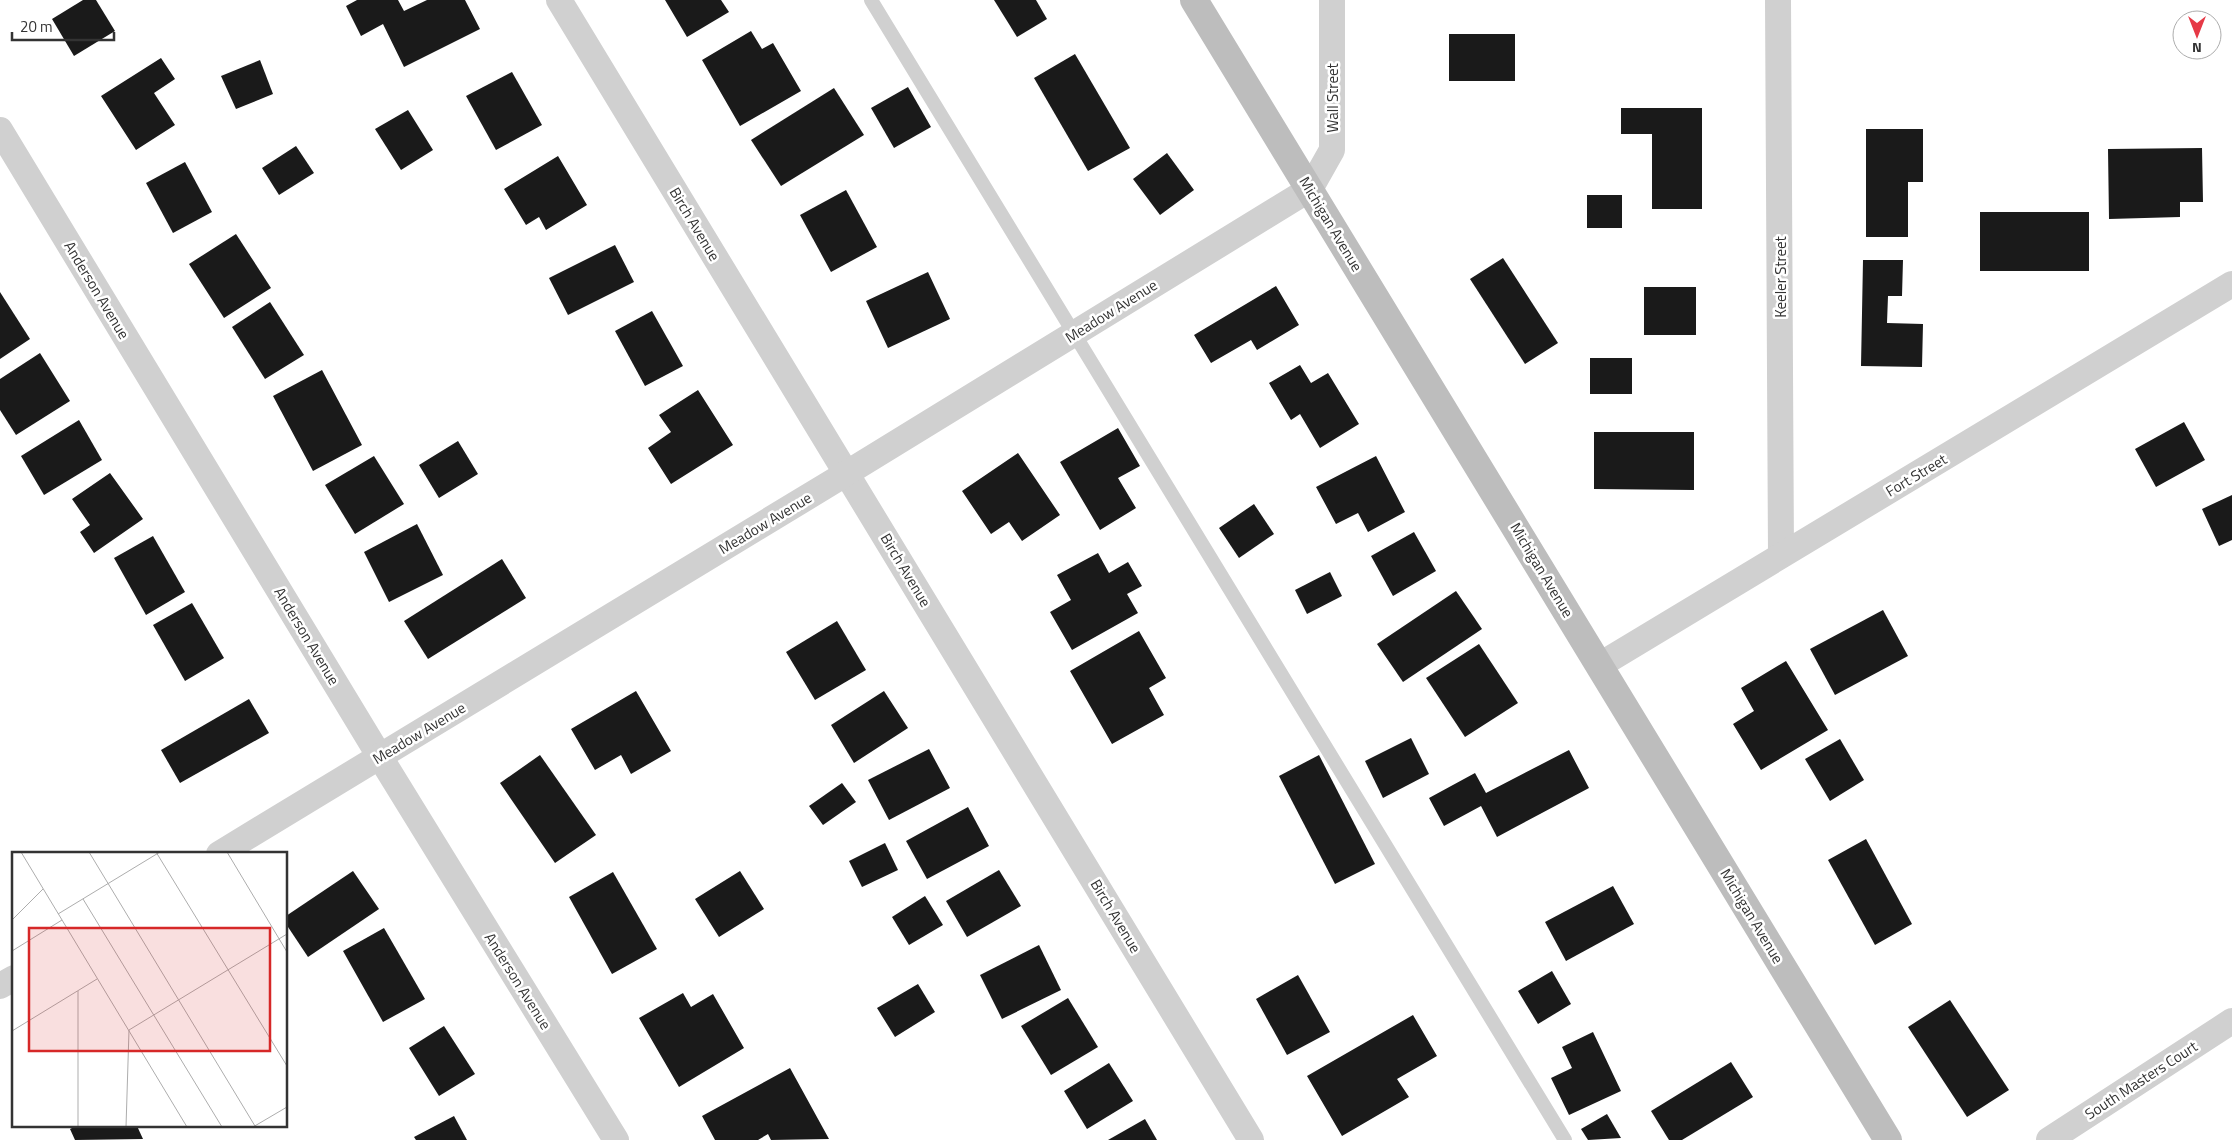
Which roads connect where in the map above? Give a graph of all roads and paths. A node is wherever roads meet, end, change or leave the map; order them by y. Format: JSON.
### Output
{"nodes":[{"id":1,"x":559,"y":0,"type":"edge"},
{"id":2,"x":871,"y":0,"type":"edge"},
{"id":3,"x":1194,"y":0,"type":"edge"},
{"id":4,"x":1332,"y":0,"type":"edge"},
{"id":5,"x":1778,"y":0,"type":"edge"},
{"id":6,"x":0,"y":130,"type":"edge"},
{"id":7,"x":1310,"y":189,"type":"junction"},
{"id":8,"x":2232,"y":284,"type":"edge"},
{"id":9,"x":1075,"y":333,"type":"junction"},
{"id":10,"x":847,"y":473,"type":"junction"},
{"id":11,"x":1781,"y":555,"type":"junction"},
{"id":12,"x":1600,"y":665,"type":"junction"},
{"id":13,"x":380,"y":757,"type":"junction"},
{"id":14,"x":222,"y":852,"type":"edge"},
{"id":15,"x":12,"y":979,"type":"edge"},
{"id":16,"x":0,"y":986,"type":"edge"},
{"id":17,"x":2232,"y":1021,"type":"edge"},
{"id":18,"x":616,"y":1140,"type":"edge"},
{"id":19,"x":1251,"y":1140,"type":"edge"},
{"id":20,"x":1565,"y":1140,"type":"edge"},
{"id":21,"x":1888,"y":1140,"type":"edge"},
{"id":22,"x":2049,"y":1140,"type":"edge"}],
"edges":[{"from":1,"to":10,"type":"street","name":"Birch Avenue"},
{"from":2,"to":9,"type":"lane"},
{"from":3,"to":7,"type":"street","name":"Michigan Avenue"},
{"from":4,"to":7,"type":"street","name":"Wall Street"},
{"from":5,"to":11,"type":"street","name":"Keeler Street"},
{"from":6,"to":13,"type":"street","name":"Anderson Avenue"},
{"from":7,"to":9,"type":"street","name":"Meadow Avenue"},
{"from":7,"to":12,"type":"street","name":"Michigan Avenue"},
{"from":8,"to":11,"type":"street","name":"Fort Street"},
{"from":9,"to":10,"type":"street","name":"Meadow Avenue"},
{"from":9,"to":20,"type":"lane"},
{"from":10,"to":13,"type":"street","name":"Meadow Avenue"},
{"from":10,"to":19,"type":"street","name":"Birch Avenue"},
{"from":11,"to":12,"type":"street","name":"Fort Street"},
{"from":12,"to":21,"type":"street","name":"Michigan Avenue"},
{"from":13,"to":14,"type":"street","name":"Meadow Avenue"},
{"from":13,"to":18,"type":"street","name":"Anderson Avenue"},
{"from":15,"to":16,"type":"street"},
{"from":17,"to":22,"type":"street","name":"South Masters Court"}]}
